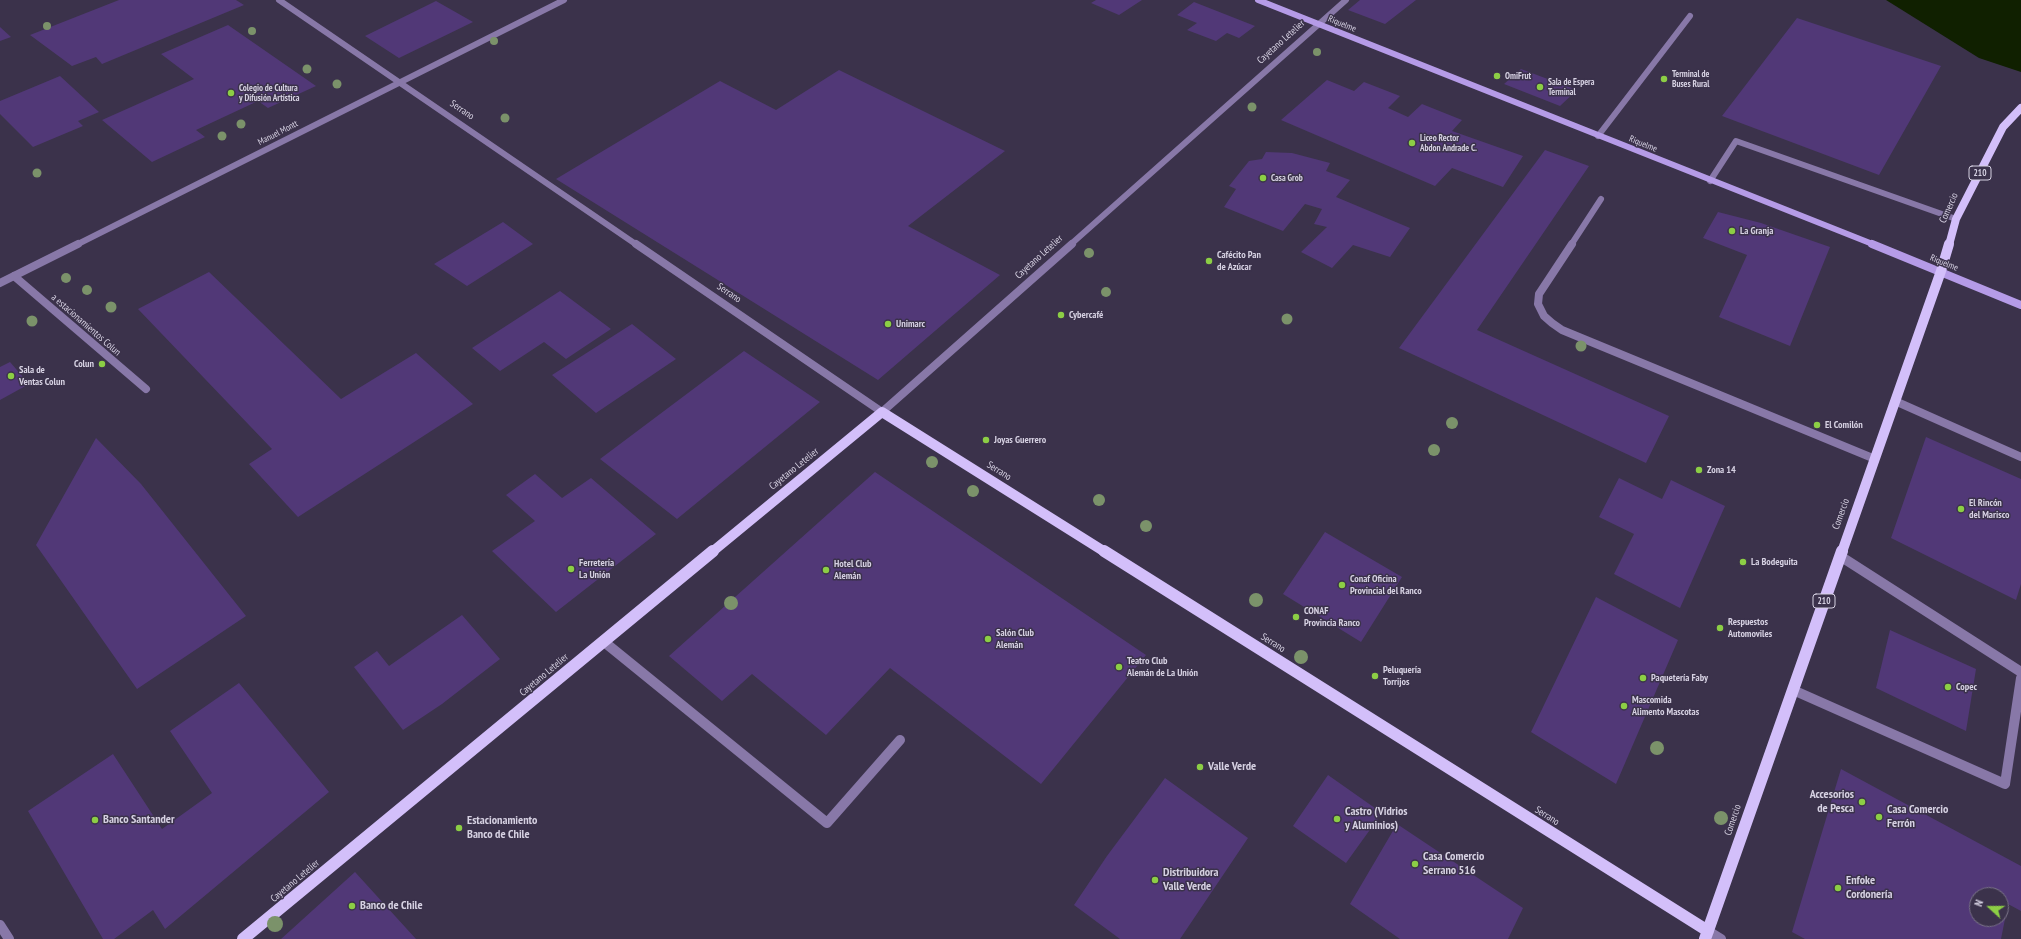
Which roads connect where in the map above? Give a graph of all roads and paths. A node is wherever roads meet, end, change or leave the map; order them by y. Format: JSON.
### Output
{"nodes":[{"id":1,"x":279,"y":0,"type":"edge"},
{"id":2,"x":564,"y":0,"type":"edge"},
{"id":3,"x":1258,"y":0,"type":"edge"},
{"id":4,"x":1346,"y":0,"type":"edge"},
{"id":5,"x":1690,"y":16,"type":"dead end"},
{"id":6,"x":1319,"y":24,"type":"junction"},
{"id":7,"x":400,"y":82,"type":"junction"},
{"id":8,"x":2021,"y":108,"type":"edge"},
{"id":9,"x":1598,"y":136,"type":"junction"},
{"id":10,"x":1710,"y":181,"type":"junction"},
{"id":11,"x":1601,"y":199,"type":"dead end"},
{"id":12,"x":1956,"y":219,"type":"junction"},
{"id":13,"x":1941,"y":271,"type":"junction"},
{"id":14,"x":14,"y":276,"type":"junction"},
{"id":15,"x":0,"y":283,"type":"edge"},
{"id":16,"x":2021,"y":305,"type":"edge"},
{"id":17,"x":146,"y":389,"type":"dead end"},
{"id":18,"x":1895,"y":401,"type":"junction"},
{"id":19,"x":882,"y":412,"type":"junction"},
{"id":20,"x":2021,"y":457,"type":"edge"},
{"id":21,"x":1875,"y":459,"type":"junction"},
{"id":22,"x":1840,"y":556,"type":"junction"},
{"id":23,"x":604,"y":642,"type":"junction"},
{"id":24,"x":2021,"y":672,"type":"edge"},
{"id":25,"x":2021,"y":678,"type":"edge"},
{"id":26,"x":1793,"y":690,"type":"junction"},
{"id":27,"x":900,"y":740,"type":"dead end"},
{"id":28,"x":0,"y":924,"type":"edge"},
{"id":29,"x":1706,"y":935,"type":"edge"},
{"id":30,"x":8,"y":939,"type":"edge"},
{"id":31,"x":243,"y":939,"type":"edge"},
{"id":32,"x":1721,"y":939,"type":"edge"}],
"edges":[{"from":1,"to":7,"type":"street","name":"Serrano"},
{"from":2,"to":7,"type":"street","name":"Manuel Montt"},
{"from":3,"to":6,"type":"main road","name":"Riquelme"},
{"from":4,"to":6,"type":"street","name":"Cayetano Letelier"},
{"from":5,"to":9,"type":"street"},
{"from":6,"to":9,"type":"main road","name":"Riquelme"},
{"from":6,"to":19,"type":"street","name":"Cayetano Letelier"},
{"from":7,"to":14,"type":"street","name":"Manuel Montt"},
{"from":7,"to":19,"type":"street","name":"Serrano"},
{"from":8,"to":12,"type":"main road","name":"Comercio","number":"210"},
{"from":9,"to":10,"type":"main road","name":"Riquelme"},
{"from":10,"to":12,"type":"street"},
{"from":10,"to":13,"type":"main road","name":"Riquelme"},
{"from":11,"to":21,"type":"street"},
{"from":12,"to":13,"type":"main road","name":"Comercio","number":"210"},
{"from":13,"to":16,"type":"main road","name":"Riquelme"},
{"from":13,"to":18,"type":"main road","name":"Comercio","number":"210"},
{"from":14,"to":15,"type":"street","name":"Manuel Montt"},
{"from":14,"to":17,"type":"street","name":"a estacionamientos Colun"},
{"from":18,"to":20,"type":"street"},
{"from":18,"to":21,"type":"main road","name":"Comercio","number":"210"},
{"from":19,"to":23,"type":"main road","name":"Cayetano Letelier"},
{"from":19,"to":29,"type":"main road","name":"Serrano"},
{"from":21,"to":22,"type":"main road","name":"Comercio","number":"210"},
{"from":22,"to":24,"type":"street"},
{"from":22,"to":26,"type":"main road","name":"Comercio","number":"210"},
{"from":23,"to":27,"type":"street"},
{"from":23,"to":31,"type":"main road","name":"Cayetano Letelier"},
{"from":25,"to":26,"type":"street"},
{"from":26,"to":29,"type":"main road","name":"Comercio","number":"210"},
{"from":28,"to":30,"type":"street"},
{"from":29,"to":32,"type":"street","name":"Serrano"}]}
